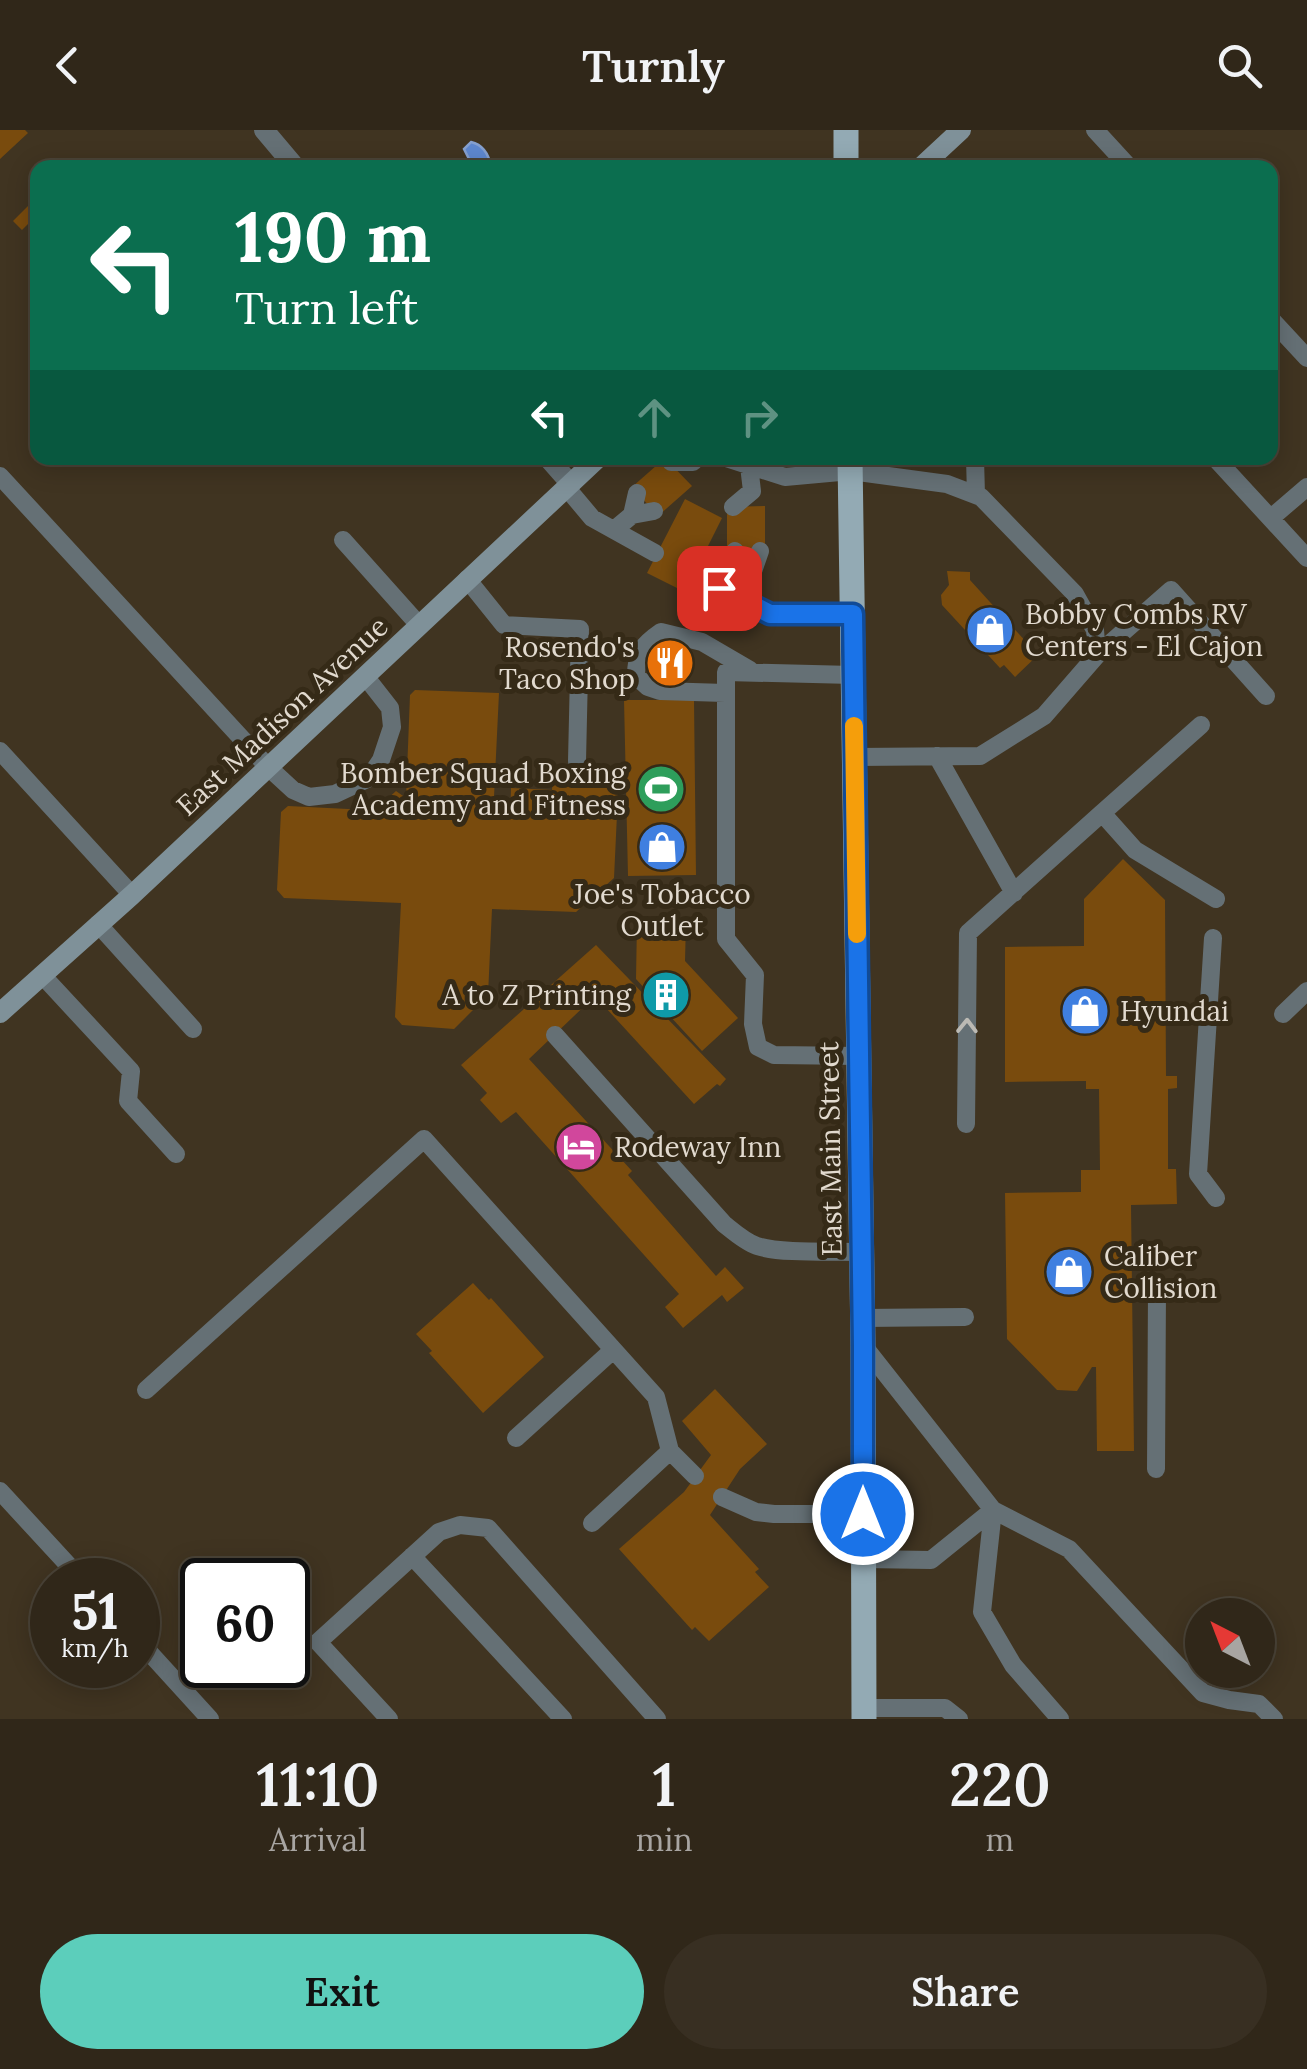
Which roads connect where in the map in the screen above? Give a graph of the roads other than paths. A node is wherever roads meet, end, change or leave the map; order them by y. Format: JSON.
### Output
{"nodes":[{"id":1,"x":265,"y":130,"type":"edge"},
{"id":2,"x":846,"y":130,"type":"edge"},
{"id":3,"x":962,"y":130,"type":"edge"},
{"id":4,"x":1095,"y":130,"type":"edge"},
{"id":5,"x":289,"y":160,"type":"edge"},
{"id":6,"x":846,"y":160,"type":"edge"},
{"id":7,"x":937,"y":160,"type":"edge"},
{"id":8,"x":1123,"y":160,"type":"edge"},
{"id":9,"x":1278,"y":327,"type":"edge"},
{"id":10,"x":1307,"y":358,"type":"edge"},
{"id":11,"x":553,"y":465,"type":"edge"},
{"id":12,"x":590,"y":465,"type":"edge"},
{"id":13,"x":693,"y":465,"type":"edge"},
{"id":14,"x":747,"y":465,"type":"edge"},
{"id":15,"x":846,"y":465,"type":"edge"},
{"id":16,"x":851,"y":465,"type":"edge"},
{"id":17,"x":856,"y":465,"type":"edge"},
{"id":18,"x":974,"y":465,"type":"edge"},
{"id":19,"x":1222,"y":465,"type":"edge"},
{"id":20,"x":750,"y":466,"type":"junction"},
{"id":21,"x":0,"y":476,"type":"edge"},
{"id":22,"x":687,"y":482,"type":"dead end"},
{"id":23,"x":568,"y":485,"type":"junction"},
{"id":24,"x":1307,"y":488,"type":"edge"},
{"id":25,"x":638,"y":493,"type":"dead end"},
{"id":26,"x":976,"y":495,"type":"junction"},
{"id":27,"x":734,"y":507,"type":"dead end"},
{"id":28,"x":654,"y":511,"type":"dead end"},
{"id":29,"x":632,"y":516,"type":"junction"},
{"id":30,"x":1271,"y":518,"type":"junction"},
{"id":31,"x":614,"y":530,"type":"junction"},
{"id":32,"x":343,"y":540,"type":"dead end"},
{"id":33,"x":760,"y":551,"type":"dead end"},
{"id":34,"x":734,"y":552,"type":"dead end"},
{"id":35,"x":655,"y":553,"type":"dead end"},
{"id":36,"x":1307,"y":558,"type":"edge"},
{"id":37,"x":694,"y":574,"type":"dead end"},
{"id":38,"x":468,"y":579,"type":"junction"},
{"id":39,"x":750,"y":580,"type":"junction"},
{"id":40,"x":744,"y":600,"type":"junction"},
{"id":41,"x":853,"y":614,"type":"junction"},
{"id":42,"x":419,"y":625,"type":"junction"},
{"id":43,"x":1097,"y":654,"type":"junction"},
{"id":44,"x":754,"y":672,"type":"junction"},
{"id":45,"x":853,"y":675,"type":"junction"},
{"id":46,"x":365,"y":676,"type":"junction"},
{"id":47,"x":725,"y":693,"type":"junction"},
{"id":48,"x":1266,"y":696,"type":"dead end"},
{"id":49,"x":1201,"y":726,"type":"dead end"},
{"id":50,"x":0,"y":751,"type":"edge"},
{"id":51,"x":937,"y":756,"type":"junction"},
{"id":52,"x":855,"y":757,"type":"junction"},
{"id":53,"x":577,"y":760,"type":"dead end"},
{"id":54,"x":268,"y":767,"type":"junction"},
{"id":55,"x":1102,"y":813,"type":"junction"},
{"id":56,"x":1014,"y":892,"type":"junction"},
{"id":57,"x":132,"y":895,"type":"junction"},
{"id":58,"x":1216,"y":899,"type":"dead end"},
{"id":59,"x":98,"y":924,"type":"junction"},
{"id":60,"x":1213,"y":938,"type":"dead end"},
{"id":61,"x":42,"y":975,"type":"junction"},
{"id":62,"x":1307,"y":992,"type":"edge"},
{"id":63,"x":0,"y":1012,"type":"edge"},
{"id":64,"x":1282,"y":1014,"type":"dead end"},
{"id":65,"x":194,"y":1029,"type":"dead end"},
{"id":66,"x":555,"y":1034,"type":"dead end"},
{"id":67,"x":859,"y":1056,"type":"junction"},
{"id":68,"x":966,"y":1124,"type":"dead end"},
{"id":69,"x":176,"y":1154,"type":"dead end"},
{"id":70,"x":1216,"y":1198,"type":"dead end"},
{"id":71,"x":862,"y":1252,"type":"junction"},
{"id":72,"x":1157,"y":1289,"type":"dead end"},
{"id":73,"x":965,"y":1317,"type":"dead end"},
{"id":74,"x":863,"y":1318,"type":"junction"},
{"id":75,"x":863,"y":1346,"type":"junction"},
{"id":76,"x":614,"y":1350,"type":"junction"},
{"id":77,"x":146,"y":1390,"type":"dead end"},
{"id":78,"x":516,"y":1438,"type":"dead end"},
{"id":79,"x":670,"y":1451,"type":"junction"},
{"id":80,"x":1156,"y":1469,"type":"dead end"},
{"id":81,"x":695,"y":1476,"type":"dead end"},
{"id":82,"x":0,"y":1491,"type":"edge"},
{"id":83,"x":722,"y":1497,"type":"dead end"},
{"id":84,"x":993,"y":1510,"type":"junction"},
{"id":85,"x":863,"y":1514,"type":"junction"},
{"id":86,"x":592,"y":1523,"type":"dead end"},
{"id":87,"x":412,"y":1556,"type":"junction"},
{"id":88,"x":62,"y":1558,"type":"edge"},
{"id":89,"x":864,"y":1559,"type":"junction"},
{"id":90,"x":160,"y":1664,"type":"edge"},
{"id":91,"x":864,"y":1713,"type":"edge"},
{"id":92,"x":210,"y":1719,"type":"edge"},
{"id":93,"x":388,"y":1719,"type":"edge"},
{"id":94,"x":563,"y":1719,"type":"edge"},
{"id":95,"x":657,"y":1719,"type":"edge"},
{"id":96,"x":959,"y":1719,"type":"edge"},
{"id":97,"x":1060,"y":1719,"type":"edge"},
{"id":98,"x":1274,"y":1719,"type":"edge"}],
"edges":[{"from":1,"to":5,"type":"street"},
{"from":2,"to":6,"type":"main road"},
{"from":3,"to":7,"type":"street"},
{"from":4,"to":8,"type":"lane"},
{"from":9,"to":10,"type":"lane"},
{"from":11,"to":23,"type":"street"},
{"from":12,"to":23,"type":"street","name":"East Madison Avenue"},
{"from":13,"to":22,"type":"lane"},
{"from":14,"to":20,"type":"lane"},
{"from":15,"to":20,"type":"lane"},
{"from":16,"to":41,"type":"main road","name":"East Main Street"},
{"from":17,"to":26,"type":"lane"},
{"from":18,"to":26,"type":"lane"},
{"from":19,"to":30,"type":"lane"},
{"from":20,"to":27,"type":"lane"},
{"from":21,"to":54,"type":"lane"},
{"from":23,"to":31,"type":"lane"},
{"from":23,"to":38,"type":"street","name":"East Madison Avenue"},
{"from":24,"to":30,"type":"lane"},
{"from":25,"to":29,"type":"lane"},
{"from":26,"to":43,"type":"lane"},
{"from":28,"to":29,"type":"lane"},
{"from":29,"to":31,"type":"lane"},
{"from":30,"to":36,"type":"lane"},
{"from":31,"to":35,"type":"lane"},
{"from":32,"to":42,"type":"lane"},
{"from":33,"to":39,"type":"lane"},
{"from":34,"to":39,"type":"lane"},
{"from":37,"to":40,"type":"lane"},
{"from":38,"to":42,"type":"street","name":"East Madison Avenue"},
{"from":38,"to":53,"type":"lane"},
{"from":39,"to":40,"type":"lane"},
{"from":40,"to":41,"type":"lane"},
{"from":41,"to":45,"type":"main road","name":"East Main Street"},
{"from":42,"to":46,"type":"street","name":"East Madison Avenue"},
{"from":43,"to":48,"type":"lane"},
{"from":43,"to":51,"type":"lane"},
{"from":44,"to":45,"type":"lane"},
{"from":44,"to":47,"type":"lane"},
{"from":44,"to":47,"type":"lane"},
{"from":45,"to":52,"type":"main road","name":"East Main Street"},
{"from":46,"to":54,"type":"street","name":"East Madison Avenue"},
{"from":46,"to":54,"type":"lane"},
{"from":47,"to":67,"type":"lane"},
{"from":49,"to":55,"type":"lane"},
{"from":50,"to":57,"type":"lane"},
{"from":51,"to":52,"type":"lane"},
{"from":51,"to":56,"type":"lane"},
{"from":52,"to":67,"type":"main road","name":"East Main Street"},
{"from":54,"to":57,"type":"street","name":"East Madison Avenue"},
{"from":55,"to":56,"type":"lane"},
{"from":55,"to":58,"type":"lane"},
{"from":68,"to":56,"type":"lane","one_way":true},
{"from":57,"to":59,"type":"street","name":"East Madison Avenue"},
{"from":59,"to":61,"type":"street","name":"East Madison Avenue"},
{"from":59,"to":65,"type":"lane"},
{"from":60,"to":70,"type":"lane"},
{"from":61,"to":63,"type":"street","name":"East Madison Avenue"},
{"from":61,"to":69,"type":"lane"},
{"from":62,"to":64,"type":"lane"},
{"from":66,"to":71,"type":"lane"},
{"from":67,"to":71,"type":"main road","name":"East Main Street"},
{"from":71,"to":74,"type":"main road","name":"East Main Street"},
{"from":72,"to":80,"type":"lane"},
{"from":73,"to":74,"type":"lane"},
{"from":74,"to":75,"type":"main road","name":"East Main Street"},
{"from":75,"to":84,"type":"lane"},
{"from":75,"to":85,"type":"main road","name":"East Main Street"},
{"from":76,"to":77,"type":"lane"},
{"from":76,"to":78,"type":"lane"},
{"from":76,"to":79,"type":"lane"},
{"from":79,"to":81,"type":"lane"},
{"from":79,"to":86,"type":"lane"},
{"from":82,"to":88,"type":"lane"},
{"from":83,"to":85,"type":"lane"},
{"from":84,"to":89,"type":"lane"},
{"from":84,"to":97,"type":"lane"},
{"from":84,"to":98,"type":"lane"},
{"from":85,"to":89,"type":"main road","name":"East Main Street"},
{"from":87,"to":93,"type":"lane"},
{"from":87,"to":94,"type":"lane"},
{"from":87,"to":95,"type":"lane"},
{"from":89,"to":91,"type":"main road","name":"East Main Street"},
{"from":90,"to":92,"type":"lane"},
{"from":91,"to":96,"type":"lane"}]}
